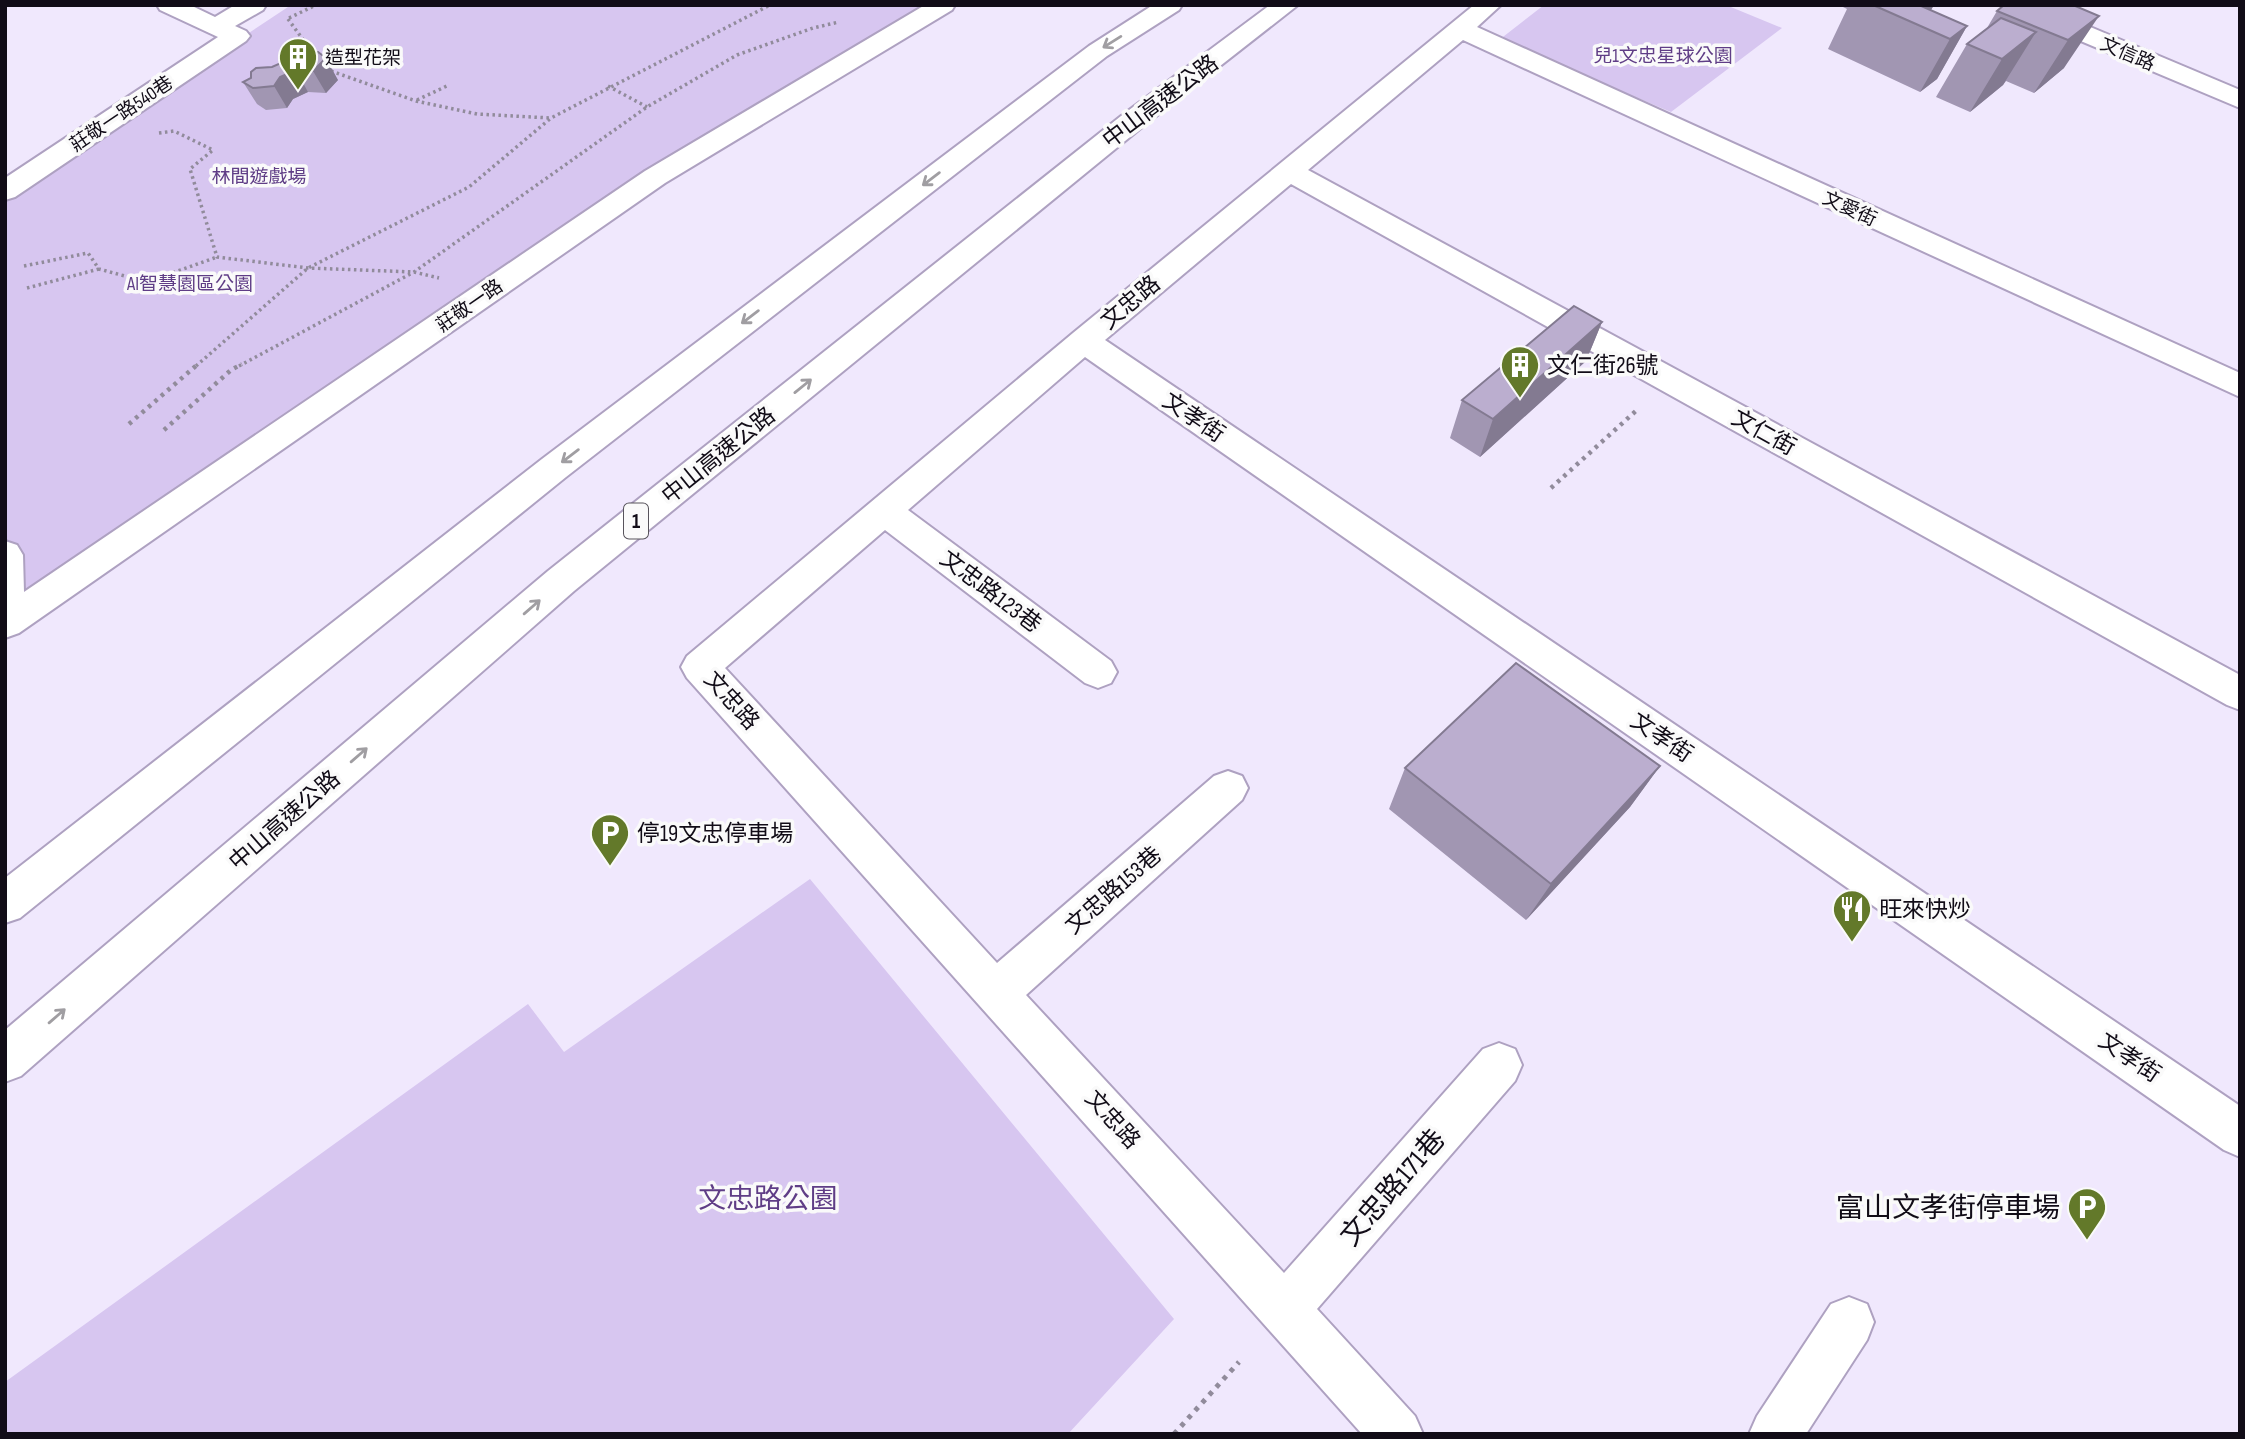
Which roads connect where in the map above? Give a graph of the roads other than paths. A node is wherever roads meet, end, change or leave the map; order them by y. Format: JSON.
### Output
{"nodes":[{"id":1,"x":169,"y":5,"type":"edge"},
{"id":2,"x":254,"y":5,"type":"edge"},
{"id":3,"x":943,"y":5,"type":"edge"},
{"id":4,"x":1170,"y":5,"type":"edge"},
{"id":5,"x":1286,"y":5,"type":"edge"},
{"id":6,"x":1489,"y":5,"type":"edge"},
{"id":7,"x":2017,"y":5,"type":"edge"},
{"id":8,"x":1460,"y":29,"type":"junction"},
{"id":9,"x":227,"y":31,"type":"junction"},
{"id":10,"x":2240,"y":100,"type":"edge"},
{"id":11,"x":1289,"y":171,"type":"junction"},
{"id":12,"x":5,"y":191,"type":"edge"},
{"id":13,"x":1084,"y":341,"type":"junction"},
{"id":14,"x":2240,"y":386,"type":"edge"},
{"id":15,"x":884,"y":511,"type":"junction"},
{"id":16,"x":5,"y":555,"type":"edge"},
{"id":17,"x":6,"y":623,"type":"edge"},
{"id":18,"x":1098,"y":672,"type":"dead end"},
{"id":19,"x":2240,"y":694,"type":"edge"},
{"id":20,"x":1228,"y":788,"type":"dead end"},
{"id":21,"x":5,"y":905,"type":"edge"},
{"id":22,"x":997,"y":992,"type":"junction"},
{"id":23,"x":5,"y":1060,"type":"edge"},
{"id":24,"x":1499,"y":1065,"type":"dead end"},
{"id":25,"x":2240,"y":1134,"type":"edge"},
{"id":26,"x":1285,"y":1309,"type":"junction"},
{"id":27,"x":1849,"y":1322,"type":"dead end"},
{"id":28,"x":1397,"y":1434,"type":"edge"},
{"id":29,"x":1775,"y":1434,"type":"edge"}],
"edges":[{"from":1,"to":9,"type":"main road"},
{"from":2,"to":9,"type":"main road","name":"莊敬一路540巷"},
{"from":3,"to":17,"type":"main road","name":"莊敬一路"},
{"from":4,"to":21,"type":"main road","one_way":true},
{"from":23,"to":5,"type":"main road","name":"中山高速公路","number":"1","one_way":true},
{"from":6,"to":8,"type":"main road","name":"文忠路"},
{"from":7,"to":10,"type":"main road","name":"文信路"},
{"from":8,"to":11,"type":"main road","name":"文忠路"},
{"from":8,"to":14,"type":"main road","name":"文愛街"},
{"from":9,"to":12,"type":"main road","name":"莊敬一路540巷"},
{"from":11,"to":13,"type":"main road","name":"文忠路"},
{"from":11,"to":19,"type":"main road","name":"文仁街"},
{"from":13,"to":15,"type":"main road","name":"文忠路"},
{"from":13,"to":25,"type":"main road","name":"文孝街"},
{"from":15,"to":18,"type":"main road","name":"文忠路123巷"},
{"from":15,"to":22,"type":"main road","name":"文忠路"},
{"from":16,"to":17,"type":"main road"},
{"from":20,"to":22,"type":"main road","name":"文忠路153巷"},
{"from":22,"to":26,"type":"main road","name":"文忠路"},
{"from":24,"to":26,"type":"main road","name":"文忠路171巷"},
{"from":26,"to":28,"type":"main road","name":"文忠路"},
{"from":27,"to":29,"type":"main road"}]}
